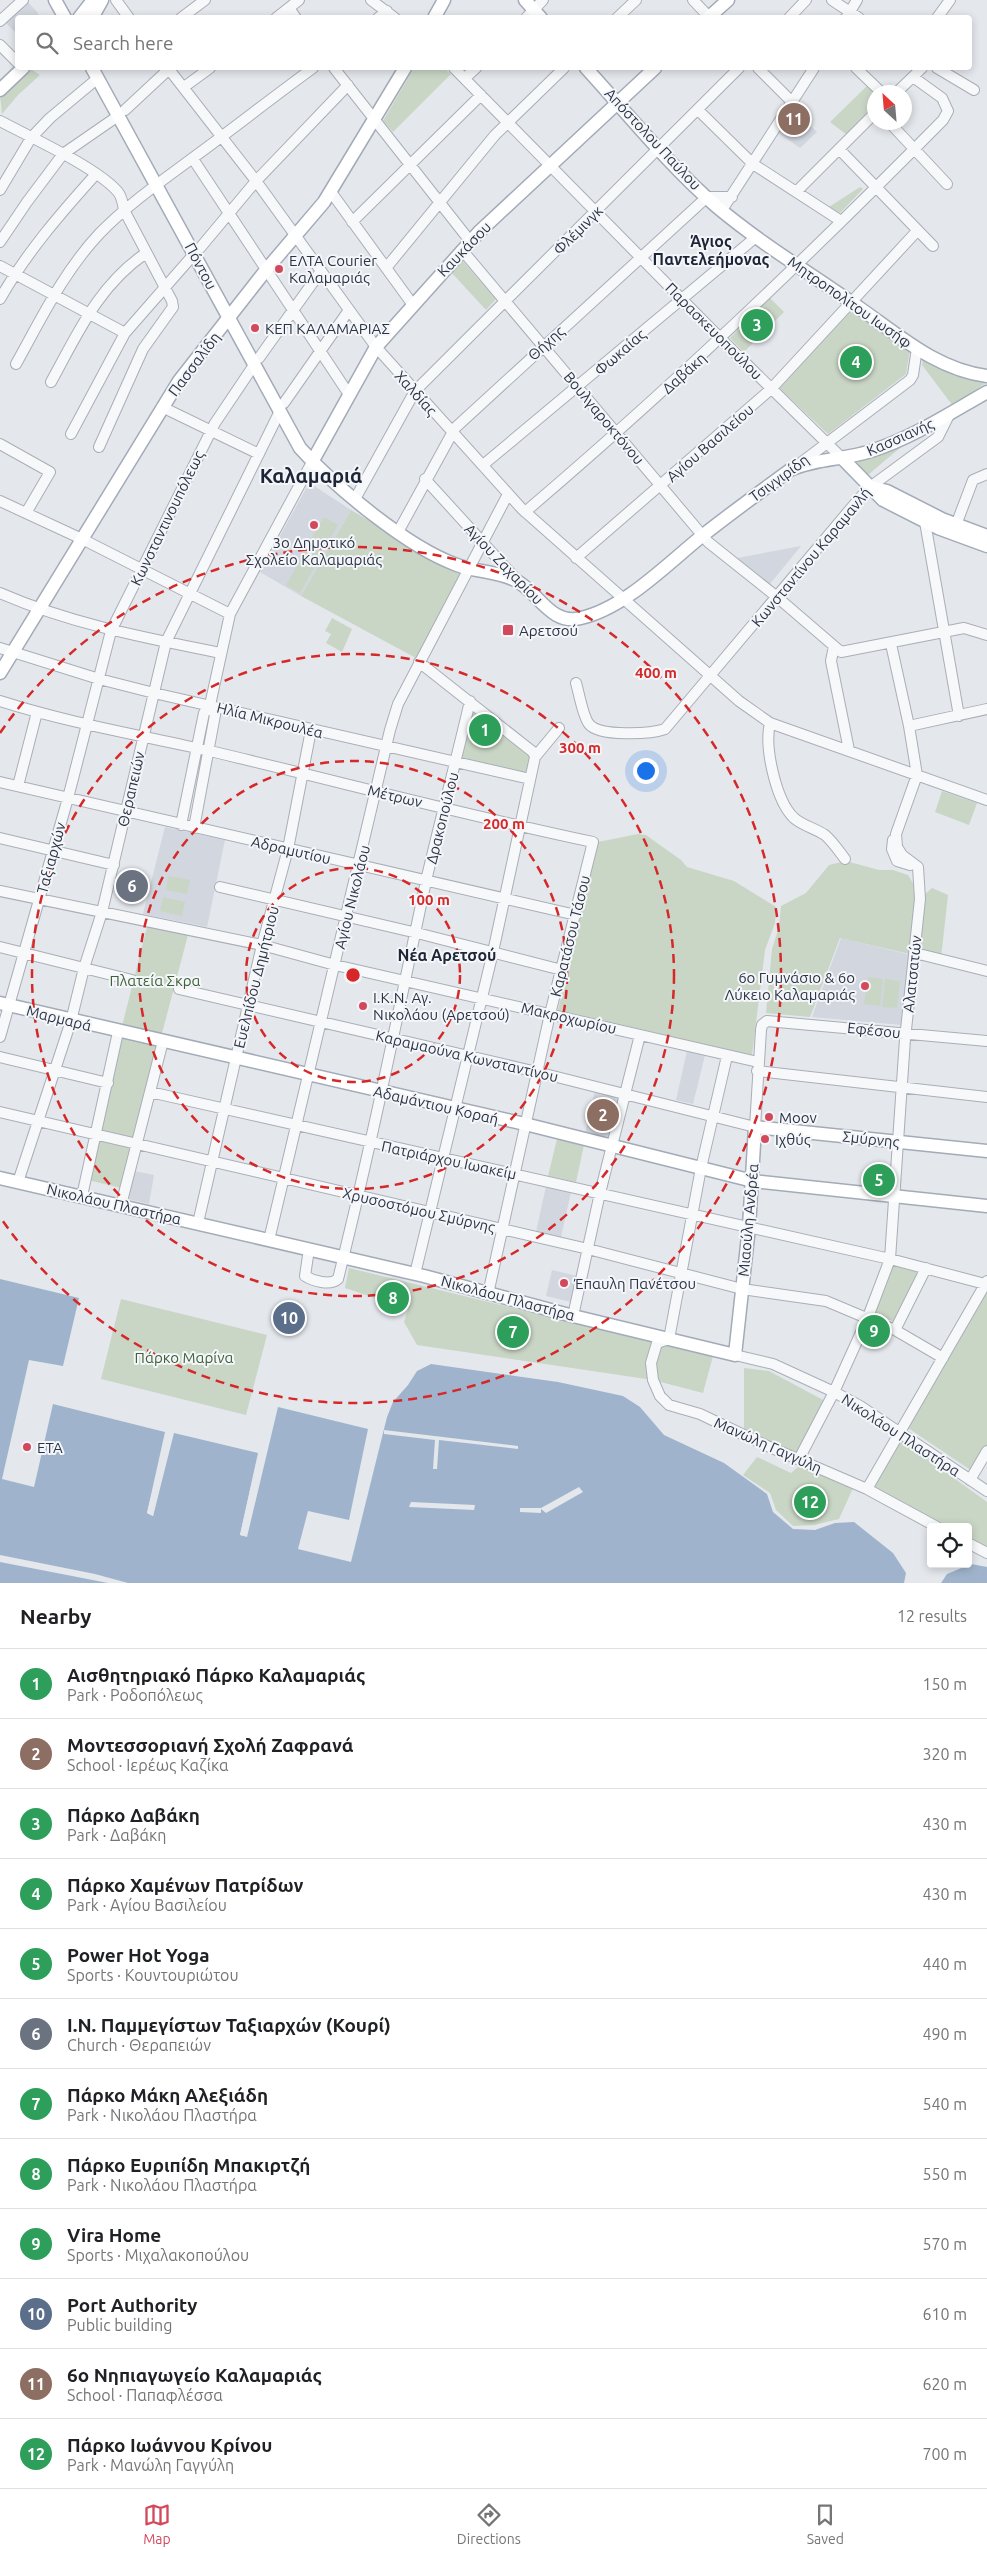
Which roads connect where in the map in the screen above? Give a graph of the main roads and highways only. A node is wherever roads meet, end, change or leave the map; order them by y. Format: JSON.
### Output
{"nodes":[{"id":1,"x":55,"y":0,"type":"edge"},
{"id":2,"x":64,"y":0,"type":"edge"},
{"id":3,"x":93,"y":0,"type":"edge"},
{"id":4,"x":102,"y":0,"type":"edge"},
{"id":5,"x":444,"y":0,"type":"edge"},
{"id":6,"x":525,"y":0,"type":"edge"},
{"id":7,"x":728,"y":0,"type":"edge"},
{"id":8,"x":63,"y":15,"type":"edge"},
{"id":9,"x":72,"y":15,"type":"edge"},
{"id":10,"x":81,"y":15,"type":"edge"},
{"id":11,"x":94,"y":15,"type":"edge"},
{"id":12,"x":436,"y":15,"type":"edge"},
{"id":13,"x":533,"y":15,"type":"edge"},
{"id":14,"x":711,"y":15,"type":"edge"},
{"id":15,"x":21,"y":70,"type":"edge"},
{"id":16,"x":404,"y":70,"type":"edge"},
{"id":17,"x":588,"y":70,"type":"edge"},
{"id":18,"x":653,"y":70,"type":"edge"},
{"id":19,"x":97,"y":71,"type":"edge"},
{"id":20,"x":0,"y":90,"type":"edge"},
{"id":21,"x":618,"y":102,"type":"junction"},
{"id":22,"x":722,"y":210,"type":"joint"},
{"id":23,"x":231,"y":315,"type":"junction"},
{"id":24,"x":987,"y":376,"type":"edge"},
{"id":25,"x":987,"y":392,"type":"edge"},
{"id":26,"x":842,"y":458,"type":"junction"},
{"id":27,"x":312,"y":462,"type":"junction"},
{"id":28,"x":790,"y":470,"type":"joint"},
{"id":29,"x":870,"y":487,"type":"junction"},
{"id":30,"x":987,"y":536,"type":"edge"},
{"id":31,"x":987,"y":546,"type":"edge"},
{"id":32,"x":517,"y":581,"type":"joint"},
{"id":33,"x":624,"y":598,"type":"joint"},
{"id":34,"x":0,"y":672,"type":"edge"},
{"id":35,"x":4,"y":1004,"type":"edge"},
{"id":36,"x":118,"y":1032,"type":"joint"},
{"id":37,"x":755,"y":1127,"type":"joint"},
{"id":38,"x":987,"y":1151,"type":"edge"},
{"id":39,"x":0,"y":1178,"type":"edge"},
{"id":40,"x":753,"y":1181,"type":"junction"},
{"id":41,"x":987,"y":1206,"type":"edge"},
{"id":42,"x":734,"y":1355,"type":"joint"}],
"edges":[{"from":1,"to":8,"type":"main road"},
{"from":2,"to":9,"type":"main road"},
{"from":3,"to":10,"type":"main road"},
{"from":4,"to":11,"type":"main road"},
{"from":5,"to":12,"type":"main road"},
{"from":6,"to":13,"type":"main road"},
{"from":7,"to":14,"type":"main road"},
{"from":15,"to":20,"type":"main road"},
{"from":16,"to":23,"type":"main road","name":"Πασσαλίδη"},
{"from":17,"to":21,"type":"main road","name":"Απόστολου Παύλου"},
{"from":18,"to":21,"type":"main road","name":"Καυκάσου"},
{"from":19,"to":23,"type":"main road","name":"Πόντου"},
{"from":21,"to":22,"type":"main road","name":"Απόστολου Παύλου"},
{"from":21,"to":27,"type":"main road","name":"Καυκάσου"},
{"from":22,"to":24,"type":"main road","name":"Μητροπολίτου Ιωσήφ"},
{"from":23,"to":27,"type":"main road","name":"Πόντου"},
{"from":23,"to":34,"type":"main road","name":"Πασσαλίδη"},
{"from":25,"to":26,"type":"main road","name":"Κασσιανής"},
{"from":26,"to":28,"type":"main road","name":"Κασσιανής"},
{"from":26,"to":29,"type":"main road","name":"Παρασκευοπούλου"},
{"from":27,"to":32,"type":"main road","name":"Πόντου"},
{"from":28,"to":33,"type":"main road","name":"Τσιγγιρίδη"},
{"from":29,"to":30,"type":"main road"},
{"from":29,"to":31,"type":"main road","name":"Παρασκευοπούλου"},
{"from":32,"to":33,"type":"main road","name":"Αγίου Ζαχαρίου"},
{"from":35,"to":36,"type":"main road","name":"Μαρμαρά"},
{"from":36,"to":40,"type":"main road","name":"Αδαμάντιου Κοραή"},
{"from":37,"to":38,"type":"main road","name":"Σμύρνης"},
{"from":37,"to":40,"type":"main road","name":"Μιαούλη Ανδρέα"},
{"from":39,"to":42,"type":"main road","name":"Νικολάου Πλαστήρα"},
{"from":40,"to":41,"type":"main road","name":"Αδαμάντιου Κοραή"},
{"from":40,"to":42,"type":"main road","name":"Μιαούλη Ανδρέα"}]}
